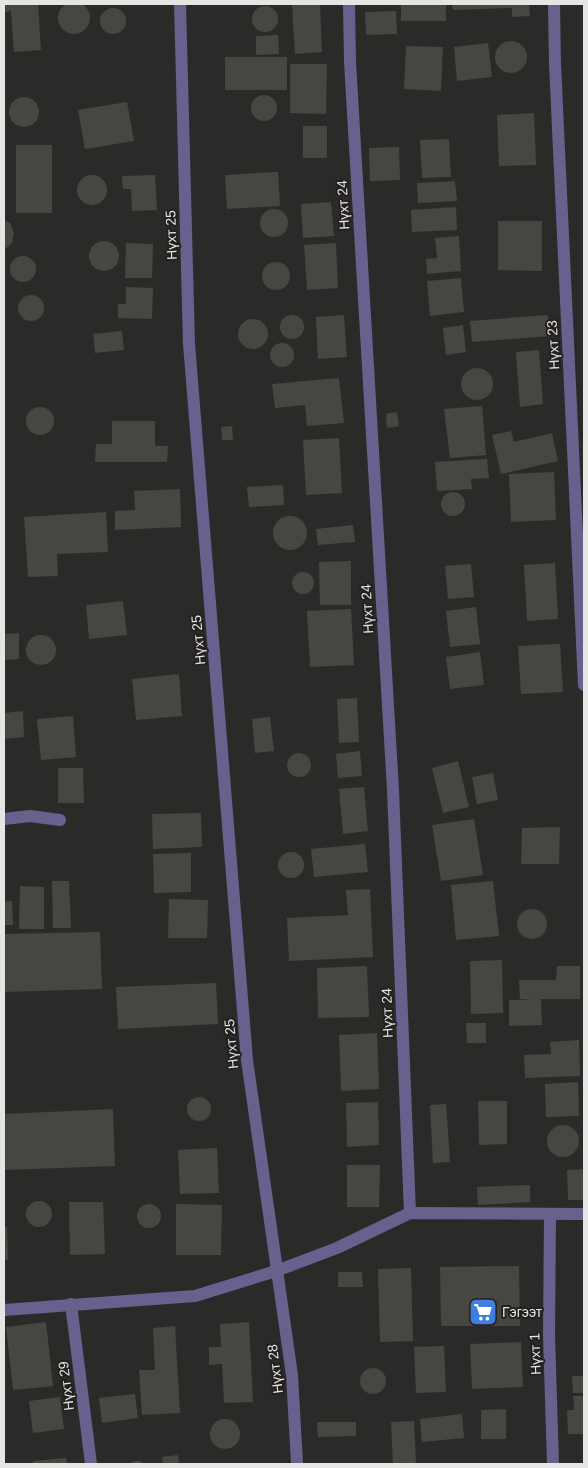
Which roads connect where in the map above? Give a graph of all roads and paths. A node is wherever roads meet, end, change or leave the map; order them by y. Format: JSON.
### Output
{"nodes":[{"id":1,"x":180,"y":4,"type":"edge"},
{"id":2,"x":349,"y":4,"type":"edge"},
{"id":3,"x":554,"y":4,"type":"edge"},
{"id":4,"x":584,"y":685,"type":"edge"},
{"id":5,"x":4,"y":819,"type":"edge"},
{"id":6,"x":60,"y":820,"type":"dead end"},
{"id":7,"x":410,"y":1213,"type":"junction"},
{"id":8,"x":550,"y":1214,"type":"junction"},
{"id":9,"x":584,"y":1214,"type":"edge"},
{"id":10,"x":276,"y":1271,"type":"junction"},
{"id":11,"x":71,"y":1304,"type":"junction"},
{"id":12,"x":4,"y":1310,"type":"edge"},
{"id":13,"x":90,"y":1464,"type":"edge"},
{"id":14,"x":297,"y":1464,"type":"edge"},
{"id":15,"x":554,"y":1464,"type":"edge"}],
"edges":[{"from":1,"to":10,"type":"street","name":"Нүхт 25"},
{"from":2,"to":7,"type":"street","name":"Нүхт 24"},
{"from":3,"to":4,"type":"street","name":"Нүхт 23"},
{"from":5,"to":6,"type":"street"},
{"from":7,"to":8,"type":"street"},
{"from":7,"to":10,"type":"street"},
{"from":8,"to":9,"type":"street"},
{"from":8,"to":15,"type":"street","name":"Нүхт 1"},
{"from":10,"to":11,"type":"street"},
{"from":10,"to":14,"type":"street","name":"Нүхт 28"},
{"from":11,"to":12,"type":"street"},
{"from":11,"to":13,"type":"street","name":"Нүхт 29"}]}
